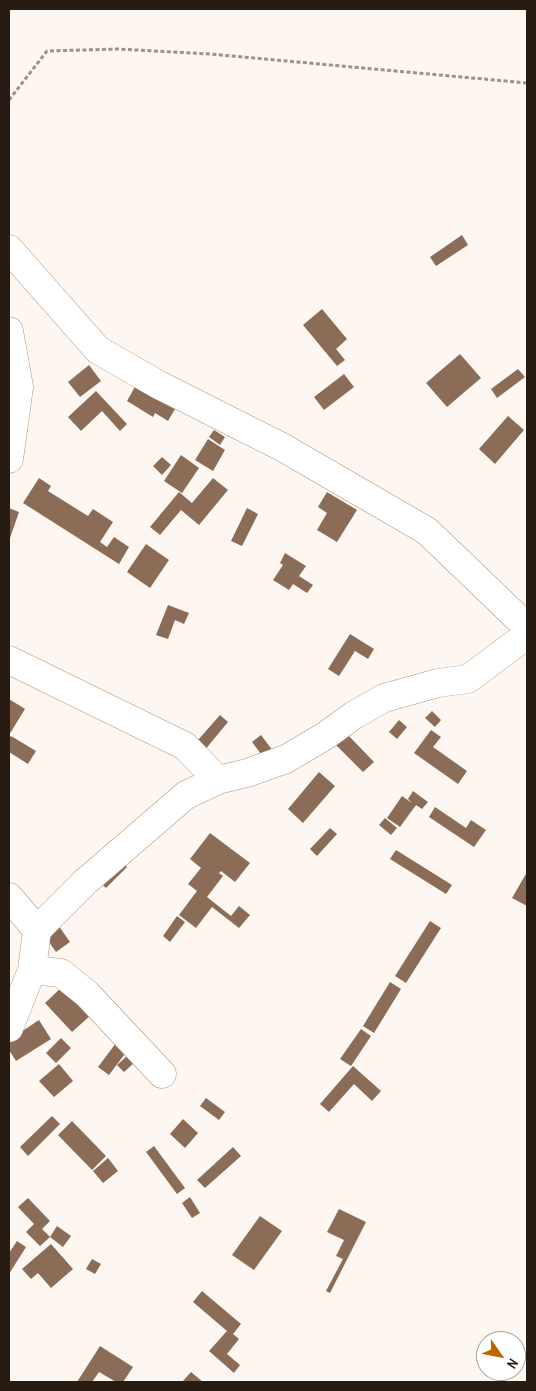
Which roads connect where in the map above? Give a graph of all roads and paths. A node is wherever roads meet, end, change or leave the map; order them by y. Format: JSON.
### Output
{"nodes":[{"id":1,"x":527,"y":83,"type":"edge"},
{"id":2,"x":9,"y":100,"type":"edge"},
{"id":3,"x":9,"y":249,"type":"edge"},
{"id":4,"x":9,"y":331,"type":"edge"},
{"id":5,"x":14,"y":390,"type":"edge"},
{"id":6,"x":9,"y":459,"type":"edge"},
{"id":7,"x":527,"y":627,"type":"edge"},
{"id":8,"x":527,"y":634,"type":"edge"},
{"id":9,"x":9,"y":660,"type":"edge"},
{"id":10,"x":218,"y":780,"type":"junction"},
{"id":11,"x":9,"y":897,"type":"edge"},
{"id":12,"x":37,"y":930,"type":"junction"},
{"id":13,"x":32,"y":970,"type":"junction"},
{"id":14,"x":9,"y":1028,"type":"edge"},
{"id":15,"x":162,"y":1074,"type":"dead end"}],
"edges":[{"from":1,"to":2,"type":"path"},
{"from":3,"to":7,"type":"street"},
{"from":4,"to":5,"type":"street"},
{"from":5,"to":6,"type":"street"},
{"from":8,"to":10,"type":"street"},
{"from":9,"to":10,"type":"street"},
{"from":10,"to":12,"type":"street"},
{"from":11,"to":12,"type":"street"},
{"from":12,"to":13,"type":"street"},
{"from":13,"to":14,"type":"street"},
{"from":13,"to":15,"type":"street"}]}
